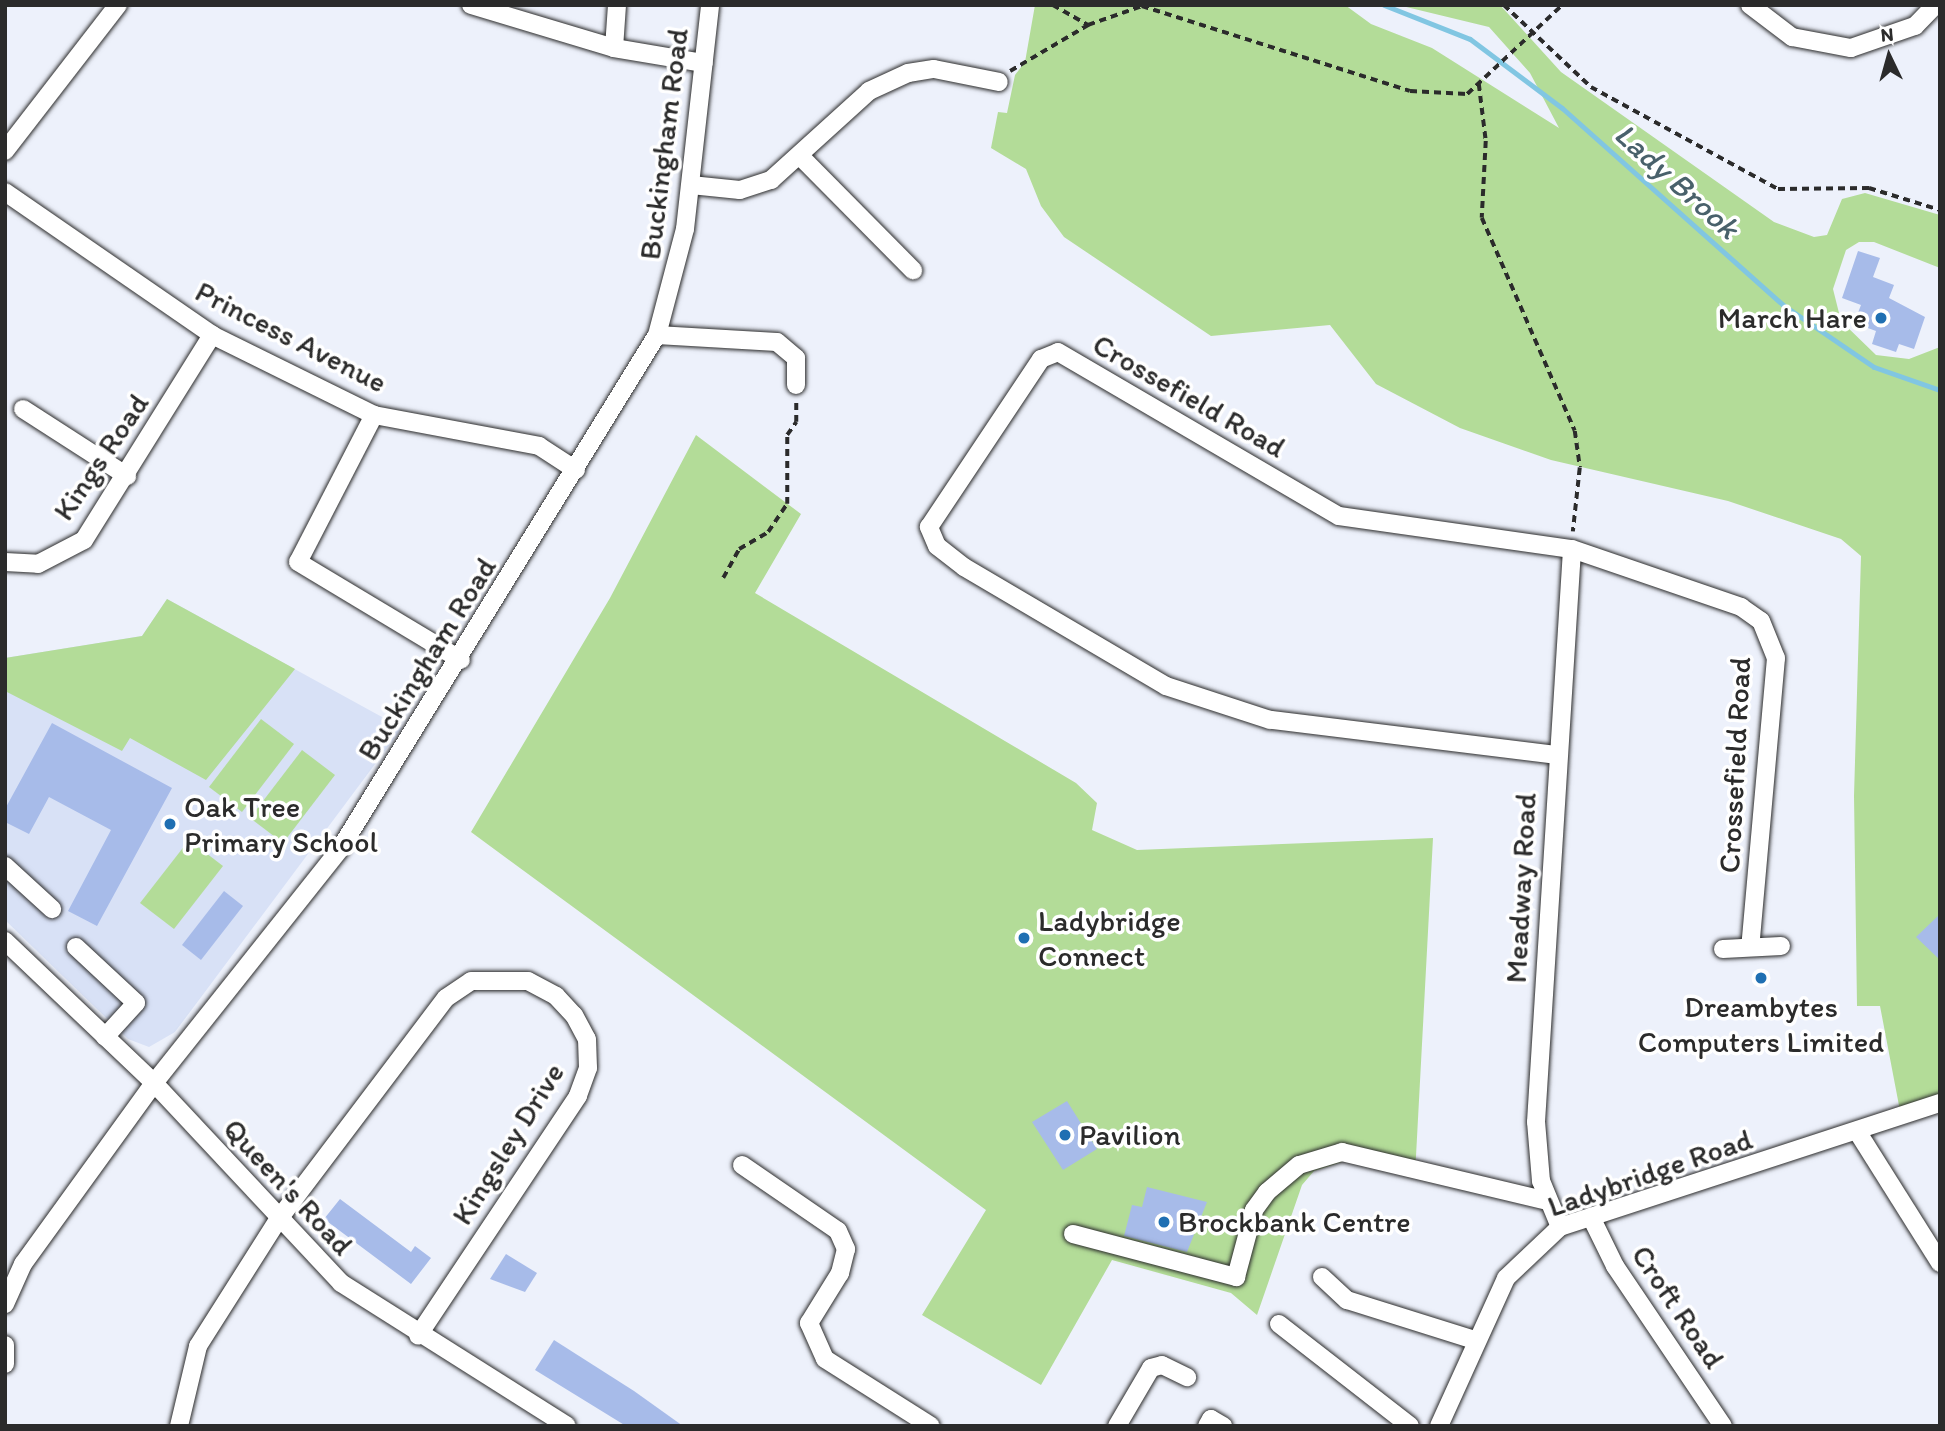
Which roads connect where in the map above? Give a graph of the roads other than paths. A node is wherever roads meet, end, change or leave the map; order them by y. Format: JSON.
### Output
{"nodes":[{"id":1,"x":118,"y":5,"type":"edge"},
{"id":2,"x":471,"y":5,"type":"edge"},
{"id":3,"x":617,"y":5,"type":"edge"},
{"id":4,"x":710,"y":5,"type":"edge"},
{"id":5,"x":1750,"y":5,"type":"edge"},
{"id":6,"x":1935,"y":5,"type":"edge"},
{"id":7,"x":501,"y":10,"type":"edge"},
{"id":8,"x":614,"y":48,"type":"junction"},
{"id":9,"x":704,"y":63,"type":"junction"},
{"id":10,"x":999,"y":82,"type":"road end"},
{"id":11,"x":5,"y":151,"type":"edge"},
{"id":12,"x":800,"y":156,"type":"junction"},
{"id":13,"x":691,"y":185,"type":"junction"},
{"id":14,"x":5,"y":192,"type":"edge"},
{"id":15,"x":913,"y":270,"type":"dead end"},
{"id":16,"x":212,"y":335,"type":"junction"},
{"id":17,"x":657,"y":335,"type":"junction"},
{"id":18,"x":796,"y":385,"type":"road end"},
{"id":19,"x":23,"y":410,"type":"dead end"},
{"id":20,"x":374,"y":415,"type":"junction"},
{"id":21,"x":576,"y":470,"type":"junction"},
{"id":22,"x":127,"y":476,"type":"junction"},
{"id":23,"x":1572,"y":549,"type":"junction"},
{"id":24,"x":5,"y":562,"type":"edge"},
{"id":25,"x":461,"y":660,"type":"junction"},
{"id":26,"x":1557,"y":755,"type":"junction"},
{"id":27,"x":5,"y":866,"type":"edge"},
{"id":28,"x":52,"y":909,"type":"dead end"},
{"id":29,"x":5,"y":941,"type":"edge"},
{"id":30,"x":1780,"y":946,"type":"dead end"},
{"id":31,"x":76,"y":947,"type":"dead end"},
{"id":32,"x":1750,"y":947,"type":"junction"},
{"id":33,"x":1723,"y":949,"type":"dead end"},
{"id":34,"x":106,"y":1037,"type":"junction"},
{"id":35,"x":154,"y":1083,"type":"junction"},
{"id":36,"x":1940,"y":1103,"type":"edge"},
{"id":37,"x":1857,"y":1132,"type":"junction"},
{"id":38,"x":742,"y":1165,"type":"dead end"},
{"id":39,"x":1548,"y":1201,"type":"junction"},
{"id":40,"x":1591,"y":1217,"type":"junction"},
{"id":41,"x":278,"y":1220,"type":"junction"},
{"id":42,"x":1560,"y":1227,"type":"junction"},
{"id":43,"x":1073,"y":1234,"type":"dead end"},
{"id":44,"x":1940,"y":1263,"type":"edge"},
{"id":45,"x":1322,"y":1278,"type":"dead end"},
{"id":46,"x":6,"y":1298,"type":"edge"},
{"id":47,"x":1279,"y":1324,"type":"dead end"},
{"id":48,"x":418,"y":1336,"type":"junction"},
{"id":49,"x":1475,"y":1340,"type":"junction"},
{"id":50,"x":5,"y":1345,"type":"edge"},
{"id":51,"x":5,"y":1364,"type":"edge"},
{"id":52,"x":1187,"y":1377,"type":"dead end"},
{"id":53,"x":564,"y":1425,"type":"edge"},
{"id":54,"x":179,"y":1426,"type":"edge"},
{"id":55,"x":931,"y":1426,"type":"edge"},
{"id":56,"x":1117,"y":1426,"type":"edge"},
{"id":57,"x":1207,"y":1426,"type":"edge"},
{"id":58,"x":1223,"y":1426,"type":"edge"},
{"id":59,"x":1410,"y":1426,"type":"edge"},
{"id":60,"x":1439,"y":1426,"type":"edge"},
{"id":61,"x":1723,"y":1426,"type":"edge"}],
"edges":[{"from":1,"to":11,"type":"street"},
{"from":2,"to":7,"type":"street"},
{"from":3,"to":8,"type":"street"},
{"from":4,"to":9,"type":"street","name":"Buckingham Road"},
{"from":5,"to":6,"type":"street"},
{"from":7,"to":8,"type":"street"},
{"from":8,"to":9,"type":"street"},
{"from":9,"to":13,"type":"street","name":"Buckingham Road"},
{"from":10,"to":12,"type":"street"},
{"from":12,"to":13,"type":"street"},
{"from":12,"to":15,"type":"street"},
{"from":13,"to":17,"type":"street","name":"Buckingham Road"},
{"from":14,"to":16,"type":"street","name":"Princess Avenue"},
{"from":16,"to":20,"type":"street","name":"Princess Avenue"},
{"from":16,"to":22,"type":"street","name":"Kings Road"},
{"from":17,"to":18,"type":"street"},
{"from":17,"to":21,"type":"street","name":"Buckingham Road"},
{"from":19,"to":22,"type":"street"},
{"from":20,"to":21,"type":"street","name":"Princess Avenue"},
{"from":20,"to":25,"type":"street"},
{"from":21,"to":25,"type":"street","name":"Buckingham Road"},
{"from":22,"to":24,"type":"street","name":"Kings Road"},
{"from":23,"to":26,"type":"street","name":"Meadway Road"},
{"from":23,"to":26,"type":"street","name":"Crossefield Road"},
{"from":23,"to":32,"type":"street","name":"Crossefield Road"},
{"from":25,"to":35,"type":"street","name":"Buckingham Road"},
{"from":26,"to":39,"type":"street","name":"Meadway Road"},
{"from":27,"to":28,"type":"street"},
{"from":29,"to":34,"type":"street","name":"Queen's Road"},
{"from":30,"to":32,"type":"street"},
{"from":31,"to":34,"type":"street"},
{"from":32,"to":33,"type":"street"},
{"from":34,"to":35,"type":"street","name":"Queen's Road"},
{"from":35,"to":41,"type":"street","name":"Queen's Road"},
{"from":35,"to":46,"type":"street","name":"Buckingham Road"},
{"from":36,"to":37,"type":"street","name":"Ladybridge Road"},
{"from":37,"to":40,"type":"street","name":"Ladybridge Road"},
{"from":37,"to":44,"type":"street"},
{"from":38,"to":55,"type":"street"},
{"from":39,"to":42,"type":"street","name":"Meadway Road"},
{"from":39,"to":43,"type":"street"},
{"from":40,"to":42,"type":"street","name":"Ladybridge Road"},
{"from":40,"to":61,"type":"street","name":"Croft Road"},
{"from":41,"to":48,"type":"street","name":"Queen's Road"},
{"from":41,"to":48,"type":"street","name":"Kingsley Drive"},
{"from":41,"to":54,"type":"street","name":"Kingsley Drive"},
{"from":42,"to":49,"type":"street","name":"Ladybridge Road"},
{"from":45,"to":49,"type":"street"},
{"from":47,"to":59,"type":"street"},
{"from":48,"to":53,"type":"street","name":"Queen's Road"},
{"from":49,"to":60,"type":"street","name":"Ladybridge Road"},
{"from":50,"to":51,"type":"street"},
{"from":52,"to":56,"type":"street"},
{"from":57,"to":58,"type":"street"}]}
